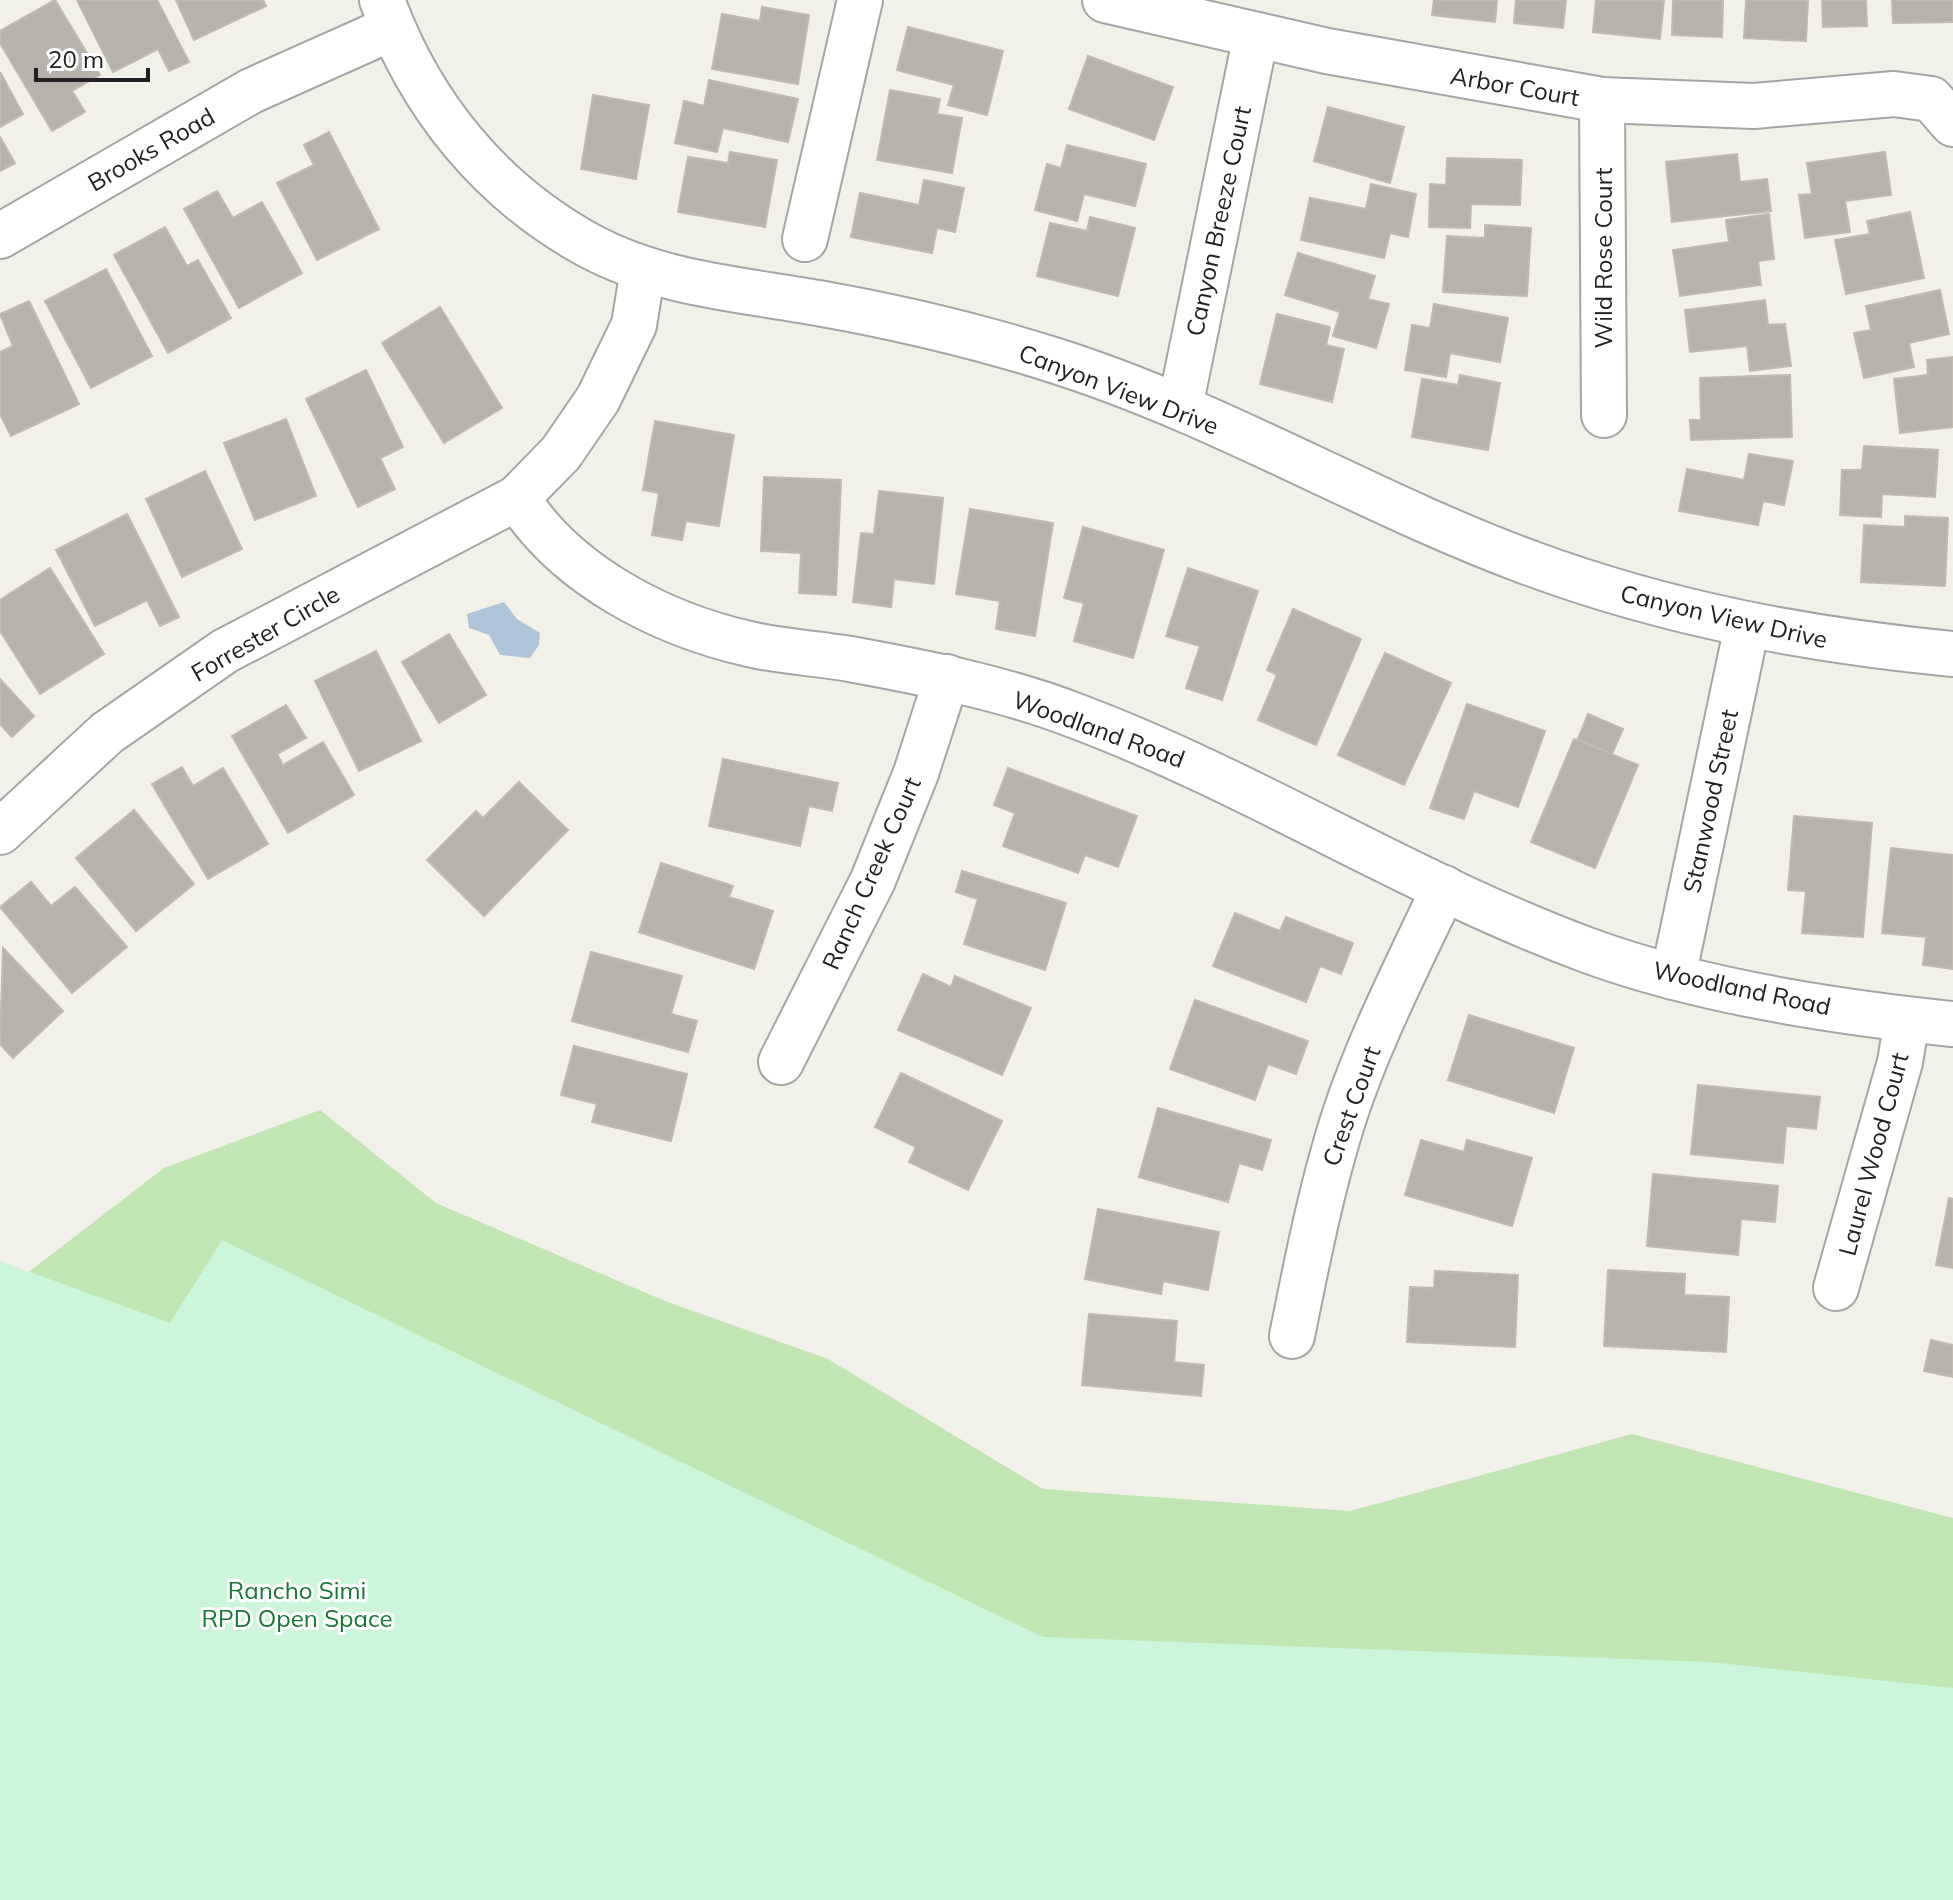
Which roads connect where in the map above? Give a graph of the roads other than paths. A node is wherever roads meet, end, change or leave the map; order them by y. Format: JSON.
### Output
{"nodes":[{"id":1,"x":860,"y":0,"type":"edge"},
{"id":2,"x":1105,"y":0,"type":"edge"},
{"id":3,"x":387,"y":14,"type":"edge"},
{"id":4,"x":1256,"y":35,"type":"junction"},
{"id":5,"x":1602,"y":100,"type":"junction"},
{"id":6,"x":1942,"y":112,"type":"edge"},
{"id":7,"x":0,"y":236,"type":"edge"},
{"id":8,"x":805,"y":239,"type":"dead end"},
{"id":9,"x":643,"y":269,"type":"junction"},
{"id":10,"x":1180,"y":407,"type":"junction"},
{"id":11,"x":1604,"y":415,"type":"dead end"},
{"id":12,"x":517,"y":498,"type":"junction"},
{"id":13,"x":1747,"y":626,"type":"junction"},
{"id":14,"x":1953,"y":654,"type":"edge"},
{"id":15,"x":947,"y":677,"type":"junction"},
{"id":16,"x":0,"y":832,"type":"edge"},
{"id":17,"x":1444,"y":888,"type":"junction"},
{"id":18,"x":1673,"y":977,"type":"junction"},
{"id":19,"x":1907,"y":1020,"type":"junction"},
{"id":20,"x":1953,"y":1024,"type":"edge"},
{"id":21,"x":781,"y":1062,"type":"dead end"},
{"id":22,"x":1836,"y":1288,"type":"dead end"},
{"id":23,"x":1292,"y":1336,"type":"dead end"}],
"edges":[{"from":1,"to":8,"type":"street"},
{"from":2,"to":4,"type":"street","name":"Arbor Court"},
{"from":3,"to":7,"type":"street","name":"Brooks Road"},
{"from":3,"to":9,"type":"street","name":"Canyon View Drive"},
{"from":4,"to":5,"type":"street","name":"Arbor Court"},
{"from":4,"to":10,"type":"street","name":"Canyon Breeze Court"},
{"from":5,"to":6,"type":"street","name":"Arbor Court"},
{"from":5,"to":11,"type":"street","name":"Wild Rose Court"},
{"from":9,"to":10,"type":"street","name":"Canyon View Drive"},
{"from":9,"to":12,"type":"street"},
{"from":10,"to":13,"type":"street","name":"Canyon View Drive"},
{"from":12,"to":15,"type":"street","name":"Woodland Road"},
{"from":12,"to":16,"type":"street","name":"Forrester Circle"},
{"from":13,"to":14,"type":"street","name":"Canyon View Drive"},
{"from":13,"to":18,"type":"street","name":"Stanwood Street"},
{"from":15,"to":17,"type":"street","name":"Woodland Road"},
{"from":15,"to":21,"type":"street","name":"Ranch Creek Court"},
{"from":17,"to":18,"type":"street","name":"Woodland Road"},
{"from":17,"to":23,"type":"street","name":"Crest Court"},
{"from":18,"to":19,"type":"street","name":"Woodland Road"},
{"from":19,"to":20,"type":"street","name":"Woodland Road"},
{"from":19,"to":22,"type":"street","name":"Laurel Wood Court"}]}
